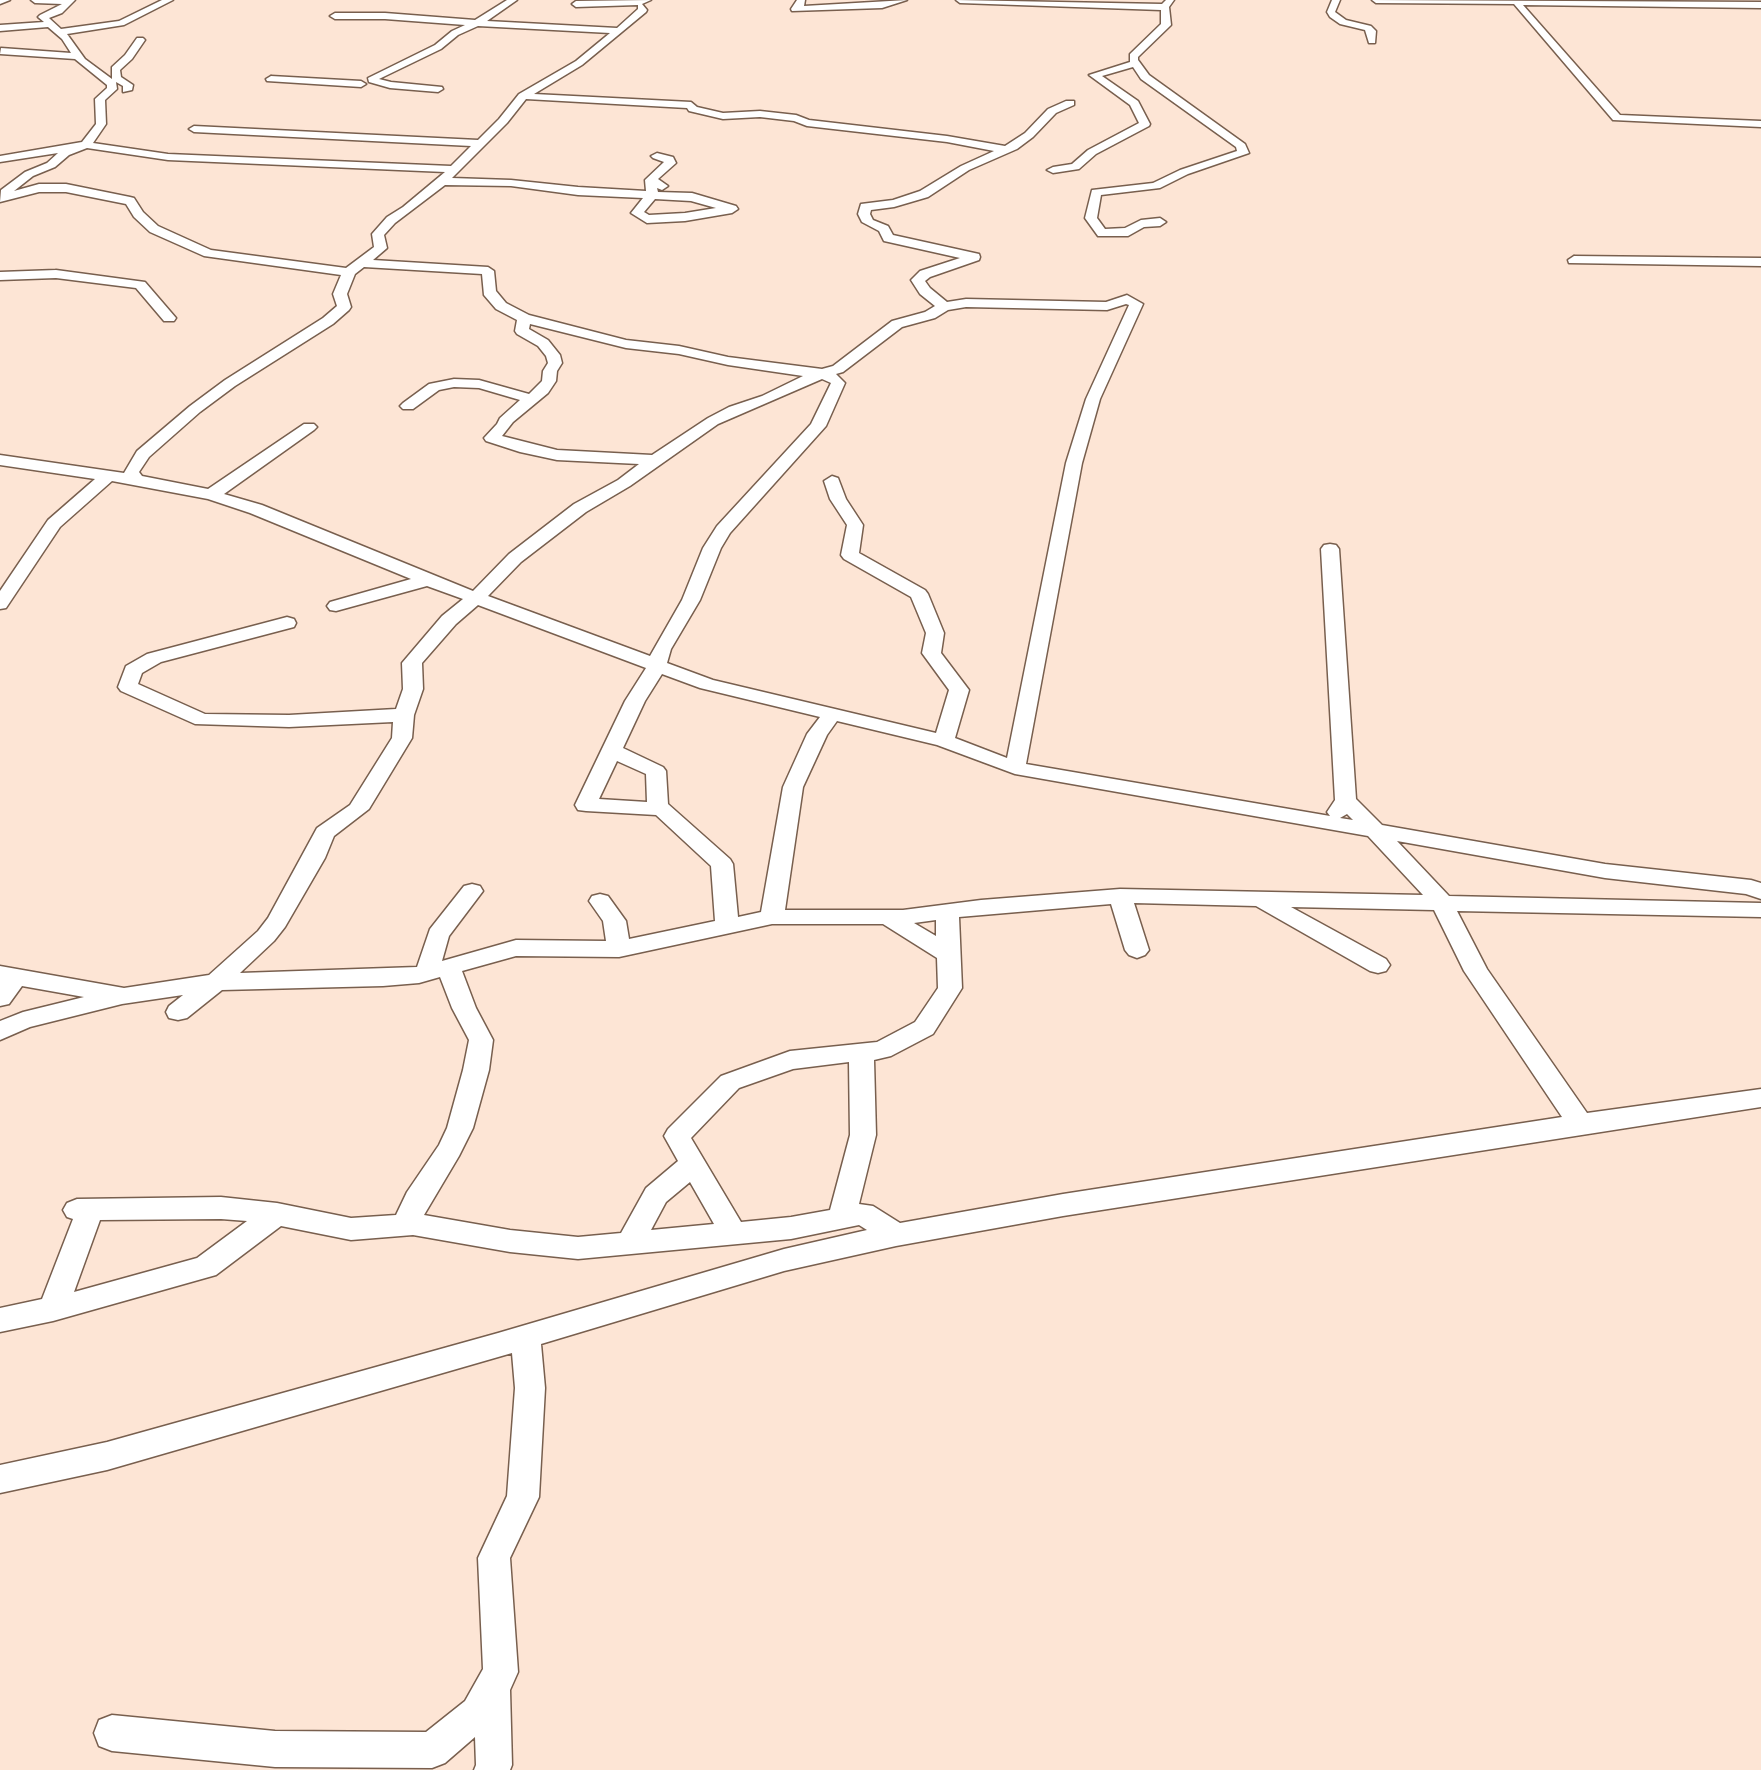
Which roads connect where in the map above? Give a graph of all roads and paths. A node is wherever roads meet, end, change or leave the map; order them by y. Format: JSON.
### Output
{"nodes":[{"id":1,"x":6,"y":0,"type":"edge"},
{"id":2,"x":35,"y":0,"type":"edge"},
{"id":3,"x":169,"y":0,"type":"edge"},
{"id":4,"x":513,"y":0,"type":"edge"},
{"id":5,"x":801,"y":0,"type":"edge"},
{"id":6,"x":903,"y":0,"type":"edge"},
{"id":7,"x":960,"y":0,"type":"edge"},
{"id":8,"x":987,"y":0,"type":"edge"},
{"id":9,"x":1336,"y":0,"type":"edge"},
{"id":10,"x":1376,"y":0,"type":"edge"},
{"id":11,"x":0,"y":1,"type":"edge"},
{"id":12,"x":69,"y":1,"type":"edge"},
{"id":13,"x":1614,"y":2,"type":"edge"},
{"id":14,"x":643,"y":3,"type":"edge"},
{"id":15,"x":1517,"y":3,"type":"junction"},
{"id":16,"x":576,"y":4,"type":"dead end"},
{"id":17,"x":1167,"y":4,"type":"edge"},
{"id":18,"x":1761,"y":5,"type":"edge"},
{"id":19,"x":334,"y":16,"type":"dead end"},
{"id":20,"x":477,"y":23,"type":"junction"},
{"id":21,"x":47,"y":25,"type":"junction"},
{"id":22,"x":0,"y":28,"type":"edge"},
{"id":23,"x":619,"y":31,"type":"junction"},
{"id":24,"x":58,"y":32,"type":"junction"},
{"id":25,"x":140,"y":39,"type":"dead end"},
{"id":26,"x":1372,"y":40,"type":"dead end"},
{"id":27,"x":0,"y":51,"type":"edge"},
{"id":28,"x":79,"y":56,"type":"junction"},
{"id":29,"x":1135,"y":64,"type":"junction"},
{"id":30,"x":271,"y":78,"type":"dead end"},
{"id":31,"x":373,"y":79,"type":"junction"},
{"id":32,"x":361,"y":84,"type":"junction"},
{"id":33,"x":386,"y":84,"type":"junction"},
{"id":34,"x":438,"y":88,"type":"dead end"},
{"id":35,"x":110,"y":91,"type":"junction"},
{"id":36,"x":523,"y":96,"type":"junction"},
{"id":37,"x":1070,"y":104,"type":"dead end"},
{"id":38,"x":1760,"y":125,"type":"edge"},
{"id":39,"x":194,"y":129,"type":"dead end"},
{"id":40,"x":480,"y":143,"type":"junction"},
{"id":41,"x":86,"y":145,"type":"junction"},
{"id":42,"x":1007,"y":150,"type":"junction"},
{"id":43,"x":657,"y":156,"type":"dead end"},
{"id":44,"x":0,"y":159,"type":"edge"},
{"id":45,"x":452,"y":169,"type":"junction"},
{"id":46,"x":1053,"y":170,"type":"dead end"},
{"id":47,"x":651,"y":180,"type":"junction"},
{"id":48,"x":442,"y":181,"type":"junction"},
{"id":49,"x":652,"y":195,"type":"junction"},
{"id":50,"x":692,"y":197,"type":"junction"},
{"id":51,"x":0,"y":198,"type":"edge"},
{"id":52,"x":1160,"y":222,"type":"dead end"},
{"id":53,"x":1574,"y":260,"type":"dead end"},
{"id":54,"x":1761,"y":262,"type":"edge"},
{"id":55,"x":361,"y":263,"type":"junction"},
{"id":56,"x":0,"y":266,"type":"edge"},
{"id":57,"x":34,"y":268,"type":"junction"},
{"id":58,"x":349,"y":272,"type":"junction"},
{"id":59,"x":56,"y":274,"type":"junction"},
{"id":60,"x":0,"y":275,"type":"edge"},
{"id":61,"x":944,"y":306,"type":"junction"},
{"id":62,"x":169,"y":318,"type":"dead end"},
{"id":63,"x":524,"y":318,"type":"junction"},
{"id":64,"x":823,"y":374,"type":"junction"},
{"id":65,"x":530,"y":399,"type":"junction"},
{"id":66,"x":408,"y":406,"type":"dead end"},
{"id":67,"x":309,"y":427,"type":"dead end"},
{"id":68,"x":0,"y":460,"type":"edge"},
{"id":69,"x":654,"y":460,"type":"junction"},
{"id":70,"x":107,"y":477,"type":"junction"},
{"id":71,"x":137,"y":480,"type":"junction"},
{"id":72,"x":832,"y":481,"type":"dead end"},
{"id":73,"x":211,"y":495,"type":"junction"},
{"id":74,"x":1330,"y":549,"type":"dead end"},
{"id":75,"x":428,"y":580,"type":"junction"},
{"id":76,"x":5,"y":587,"type":"edge"},
{"id":77,"x":476,"y":598,"type":"junction"},
{"id":78,"x":0,"y":604,"type":"edge"},
{"id":79,"x":336,"y":606,"type":"dead end"},
{"id":80,"x":287,"y":623,"type":"dead end"},
{"id":81,"x":657,"y":666,"type":"junction"},
{"id":82,"x":707,"y":684,"type":"junction"},
{"id":83,"x":634,"y":701,"type":"junction"},
{"id":84,"x":404,"y":714,"type":"junction"},
{"id":85,"x":831,"y":716,"type":"junction"},
{"id":86,"x":944,"y":741,"type":"junction"},
{"id":87,"x":611,"y":750,"type":"junction"},
{"id":88,"x":1015,"y":768,"type":"junction"},
{"id":89,"x":1346,"y":800,"type":"junction"},
{"id":90,"x":658,"y":809,"type":"junction"},
{"id":91,"x":1331,"y":824,"type":"junction"},
{"id":92,"x":1374,"y":830,"type":"junction"},
{"id":93,"x":472,"y":891,"type":"dead end"},
{"id":94,"x":1761,"y":892,"type":"edge"},
{"id":95,"x":1120,"y":896,"type":"junction"},
{"id":96,"x":1262,"y":900,"type":"junction"},
{"id":97,"x":600,"y":901,"type":"dead end"},
{"id":98,"x":1441,"y":901,"type":"junction"},
{"id":99,"x":1761,"y":910,"type":"edge"},
{"id":100,"x":947,"y":912,"type":"junction"},
{"id":101,"x":772,"y":917,"type":"junction"},
{"id":102,"x":888,"y":917,"type":"junction"},
{"id":103,"x":727,"y":925,"type":"junction"},
{"id":104,"x":619,"y":949,"type":"junction"},
{"id":105,"x":1137,"y":950,"type":"dead end"},
{"id":106,"x":948,"y":954,"type":"junction"},
{"id":107,"x":1378,"y":965,"type":"dead end"},
{"id":108,"x":437,"y":970,"type":"junction"},
{"id":109,"x":8,"y":975,"type":"edge"},
{"id":110,"x":216,"y":982,"type":"junction"},
{"id":111,"x":124,"y":996,"type":"junction"},
{"id":112,"x":0,"y":998,"type":"edge"},
{"id":113,"x":178,"y":1012,"type":"dead end"},
{"id":114,"x":0,"y":1031,"type":"edge"},
{"id":115,"x":861,"y":1053,"type":"junction"},
{"id":116,"x":1761,"y":1098,"type":"edge"},
{"id":117,"x":1580,"y":1124,"type":"junction"},
{"id":118,"x":693,"y":1164,"type":"junction"},
{"id":119,"x":277,"y":1214,"type":"junction"},
{"id":120,"x":842,"y":1218,"type":"junction"},
{"id":121,"x":413,"y":1224,"type":"junction"},
{"id":122,"x":734,"y":1234,"type":"junction"},
{"id":123,"x":896,"y":1235,"type":"junction"},
{"id":124,"x":630,"y":1243,"type":"junction"},
{"id":125,"x":53,"y":1309,"type":"junction"},
{"id":126,"x":0,"y":1320,"type":"edge"},
{"id":127,"x":526,"y":1337,"type":"junction"},
{"id":128,"x":0,"y":1479,"type":"edge"},
{"id":129,"x":492,"y":1687,"type":"junction"},
{"id":130,"x":112,"y":1733,"type":"dead end"},
{"id":131,"x":492,"y":1770,"type":"edge"}],
"edges":[{"from":1,"to":11,"type":"street"},
{"from":2,"to":12,"type":"street"},
{"from":3,"to":24,"type":"street"},
{"from":4,"to":20,"type":"street"},
{"from":5,"to":6,"type":"street"},
{"from":7,"to":8,"type":"street"},
{"from":8,"to":17,"type":"street"},
{"from":9,"to":26,"type":"street"},
{"from":10,"to":15,"type":"street"},
{"from":12,"to":21,"type":"street"},
{"from":13,"to":15,"type":"street"},
{"from":13,"to":18,"type":"street"},
{"from":14,"to":16,"type":"street"},
{"from":14,"to":23,"type":"street"},
{"from":15,"to":38,"type":"street"},
{"from":17,"to":29,"type":"street"},
{"from":19,"to":20,"type":"street"},
{"from":20,"to":23,"type":"street"},
{"from":20,"to":31,"type":"street"},
{"from":21,"to":22,"type":"street"},
{"from":21,"to":24,"type":"street"},
{"from":21,"to":27,"type":"street"},
{"from":23,"to":36,"type":"street"},
{"from":24,"to":28,"type":"street"},
{"from":25,"to":35,"type":"street"},
{"from":27,"to":28,"type":"street"},
{"from":28,"to":35,"type":"street"},
{"from":29,"to":46,"type":"street"},
{"from":29,"to":52,"type":"street"},
{"from":30,"to":32,"type":"street"},
{"from":31,"to":32,"type":"street"},
{"from":31,"to":33,"type":"street"},
{"from":32,"to":33,"type":"street"},
{"from":33,"to":34,"type":"street"},
{"from":35,"to":41,"type":"street"},
{"from":36,"to":40,"type":"street"},
{"from":36,"to":42,"type":"street"},
{"from":37,"to":42,"type":"street"},
{"from":39,"to":40,"type":"street"},
{"from":40,"to":45,"type":"street"},
{"from":41,"to":44,"type":"street"},
{"from":41,"to":45,"type":"street"},
{"from":41,"to":51,"type":"street"},
{"from":42,"to":61,"type":"street"},
{"from":43,"to":47,"type":"street"},
{"from":45,"to":48,"type":"street"},
{"from":47,"to":49,"type":"street"},
{"from":47,"to":50,"type":"street"},
{"from":48,"to":49,"type":"street"},
{"from":48,"to":55,"type":"street"},
{"from":49,"to":50,"type":"street"},
{"from":49,"to":50,"type":"street"},
{"from":51,"to":58,"type":"street"},
{"from":53,"to":54,"type":"street"},
{"from":55,"to":58,"type":"street"},
{"from":55,"to":63,"type":"street"},
{"from":56,"to":57,"type":"street"},
{"from":57,"to":59,"type":"street"},
{"from":57,"to":60,"type":"street"},
{"from":58,"to":71,"type":"street"},
{"from":59,"to":60,"type":"street"},
{"from":59,"to":62,"type":"street"},
{"from":61,"to":64,"type":"street"},
{"from":61,"to":88,"type":"street"},
{"from":63,"to":64,"type":"street"},
{"from":63,"to":65,"type":"street"},
{"from":64,"to":69,"type":"street"},
{"from":64,"to":81,"type":"street"},
{"from":65,"to":66,"type":"street"},
{"from":65,"to":69,"type":"street"},
{"from":67,"to":73,"type":"street"},
{"from":68,"to":70,"type":"street"},
{"from":69,"to":77,"type":"street"},
{"from":70,"to":71,"type":"street"},
{"from":70,"to":76,"type":"street"},
{"from":71,"to":73,"type":"street"},
{"from":72,"to":86,"type":"street"},
{"from":73,"to":75,"type":"street"},
{"from":74,"to":89,"type":"street"},
{"from":75,"to":77,"type":"street"},
{"from":75,"to":79,"type":"street"},
{"from":76,"to":78,"type":"street"},
{"from":77,"to":81,"type":"street"},
{"from":77,"to":84,"type":"street"},
{"from":80,"to":84,"type":"street"},
{"from":81,"to":82,"type":"street"},
{"from":81,"to":83,"type":"street"},
{"from":82,"to":83,"type":"street"},
{"from":82,"to":85,"type":"street"},
{"from":83,"to":87,"type":"street"},
{"from":84,"to":110,"type":"street"},
{"from":85,"to":86,"type":"street"},
{"from":85,"to":101,"type":"street"},
{"from":86,"to":88,"type":"street"},
{"from":87,"to":90,"type":"street"},
{"from":87,"to":90,"type":"street"},
{"from":88,"to":91,"type":"street"},
{"from":89,"to":91,"type":"street"},
{"from":89,"to":92,"type":"street"},
{"from":90,"to":103,"type":"street"},
{"from":91,"to":92,"type":"street"},
{"from":92,"to":94,"type":"street"},
{"from":92,"to":98,"type":"street"},
{"from":93,"to":108,"type":"street"},
{"from":95,"to":96,"type":"street"},
{"from":95,"to":100,"type":"street"},
{"from":95,"to":105,"type":"street"},
{"from":96,"to":98,"type":"street"},
{"from":96,"to":107,"type":"street"},
{"from":97,"to":104,"type":"street"},
{"from":98,"to":99,"type":"street"},
{"from":98,"to":117,"type":"street"},
{"from":100,"to":102,"type":"street"},
{"from":100,"to":106,"type":"street"},
{"from":101,"to":102,"type":"street"},
{"from":101,"to":103,"type":"street"},
{"from":102,"to":106,"type":"street"},
{"from":103,"to":104,"type":"street"},
{"from":104,"to":108,"type":"street"},
{"from":106,"to":115,"type":"street"},
{"from":108,"to":110,"type":"street"},
{"from":108,"to":121,"type":"street"},
{"from":109,"to":111,"type":"street"},
{"from":109,"to":112,"type":"street"},
{"from":110,"to":111,"type":"street"},
{"from":110,"to":113,"type":"street"},
{"from":111,"to":114,"type":"street"},
{"from":115,"to":118,"type":"street"},
{"from":115,"to":120,"type":"street"},
{"from":116,"to":117,"type":"street"},
{"from":117,"to":123,"type":"street"},
{"from":118,"to":122,"type":"street"},
{"from":118,"to":124,"type":"street"},
{"from":119,"to":121,"type":"street"},
{"from":119,"to":125,"type":"street"},
{"from":119,"to":125,"type":"street"},
{"from":120,"to":122,"type":"street"},
{"from":120,"to":123,"type":"street"},
{"from":121,"to":124,"type":"street"},
{"from":122,"to":124,"type":"street"},
{"from":123,"to":127,"type":"street"},
{"from":125,"to":126,"type":"street"},
{"from":127,"to":128,"type":"street"},
{"from":127,"to":129,"type":"street"},
{"from":129,"to":130,"type":"street"},
{"from":129,"to":131,"type":"street"}]}
